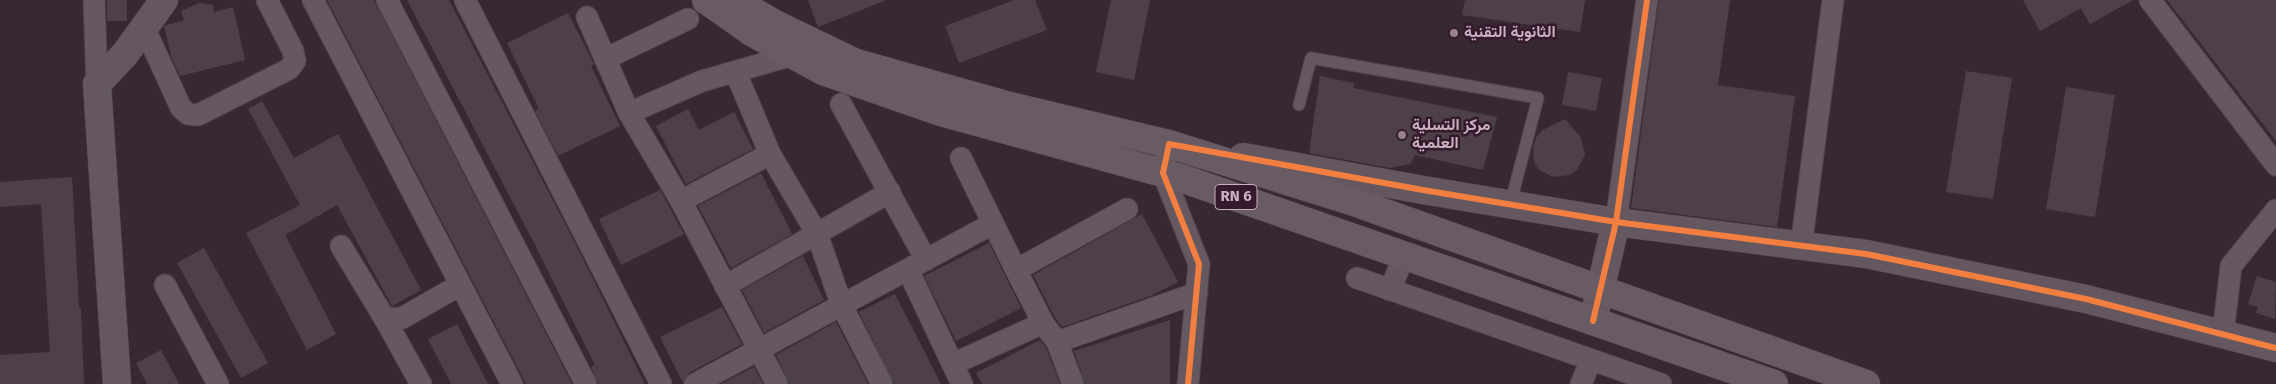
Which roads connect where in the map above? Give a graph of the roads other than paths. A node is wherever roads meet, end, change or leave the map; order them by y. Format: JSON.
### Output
{"nodes":[{"id":1,"x":94,"y":0,"type":"edge"},
{"id":2,"x":164,"y":0,"type":"edge"},
{"id":3,"x":267,"y":0,"type":"edge"},
{"id":4,"x":313,"y":0,"type":"edge"},
{"id":5,"x":387,"y":0,"type":"edge"},
{"id":6,"x":465,"y":0,"type":"edge"},
{"id":7,"x":734,"y":0,"type":"edge"},
{"id":8,"x":1647,"y":0,"type":"edge"},
{"id":9,"x":1833,"y":0,"type":"edge"},
{"id":10,"x":2150,"y":0,"type":"edge"},
{"id":11,"x":697,"y":9,"type":"edge"},
{"id":12,"x":587,"y":17,"type":"dead end"},
{"id":13,"x":144,"y":27,"type":"junction"},
{"id":14,"x":793,"y":55,"type":"junction"},
{"id":15,"x":605,"y":59,"type":"junction"},
{"id":16,"x":736,"y":73,"type":"junction"},
{"id":17,"x":97,"y":84,"type":"junction"},
{"id":18,"x":841,"y":104,"type":"dead end"},
{"id":19,"x":1299,"y":105,"type":"dead end"},
{"id":20,"x":629,"y":113,"type":"junction"},
{"id":21,"x":1169,"y":144,"type":"junction"},
{"id":22,"x":770,"y":154,"type":"junction"},
{"id":23,"x":961,"y":158,"type":"dead end"},
{"id":24,"x":2276,"y":165,"type":"edge"},
{"id":25,"x":1163,"y":173,"type":"junction"},
{"id":26,"x":890,"y":192,"type":"junction"},
{"id":27,"x":682,"y":201,"type":"junction"},
{"id":28,"x":1510,"y":205,"type":"junction"},
{"id":29,"x":1127,"y":209,"type":"dead end"},
{"id":30,"x":2276,"y":210,"type":"edge"},
{"id":31,"x":1616,"y":222,"type":"junction"},
{"id":32,"x":992,"y":224,"type":"junction"},
{"id":33,"x":817,"y":234,"type":"junction"},
{"id":34,"x":341,"y":246,"type":"dead end"},
{"id":35,"x":1801,"y":247,"type":"junction"},
{"id":36,"x":1404,"y":256,"type":"junction"},
{"id":37,"x":917,"y":265,"type":"junction"},
{"id":38,"x":1016,"y":270,"type":"junction"},
{"id":39,"x":1357,"y":278,"type":"dead end"},
{"id":40,"x":165,"y":284,"type":"dead end"},
{"id":41,"x":460,"y":286,"type":"junction"},
{"id":42,"x":725,"y":286,"type":"junction"},
{"id":43,"x":1600,"y":289,"type":"junction"},
{"id":44,"x":1390,"y":290,"type":"junction"},
{"id":45,"x":1197,"y":293,"type":"junction"},
{"id":46,"x":842,"y":306,"type":"junction"},
{"id":47,"x":385,"y":319,"type":"junction"},
{"id":48,"x":1593,"y":321,"type":"junction"},
{"id":49,"x":1043,"y":322,"type":"junction"},
{"id":50,"x":2223,"y":334,"type":"junction"},
{"id":51,"x":1057,"y":342,"type":"junction"},
{"id":52,"x":2276,"y":348,"type":"edge"},
{"id":53,"x":759,"y":349,"type":"junction"},
{"id":54,"x":1591,"y":360,"type":"junction"},
{"id":55,"x":953,"y":364,"type":"junction"},
{"id":56,"x":116,"y":384,"type":"edge"},
{"id":57,"x":218,"y":384,"type":"edge"},
{"id":58,"x":420,"y":384,"type":"edge"},
{"id":59,"x":512,"y":384,"type":"edge"},
{"id":60,"x":586,"y":384,"type":"edge"},
{"id":61,"x":662,"y":384,"type":"edge"},
{"id":62,"x":695,"y":384,"type":"edge"},
{"id":63,"x":777,"y":384,"type":"edge"},
{"id":64,"x":882,"y":384,"type":"edge"},
{"id":65,"x":962,"y":384,"type":"edge"},
{"id":66,"x":1073,"y":384,"type":"edge"},
{"id":67,"x":1188,"y":384,"type":"edge"},
{"id":68,"x":1581,"y":384,"type":"edge"},
{"id":69,"x":1661,"y":384,"type":"edge"},
{"id":70,"x":1774,"y":384,"type":"edge"},
{"id":71,"x":1866,"y":384,"type":"edge"}],
"edges":[{"from":1,"to":17,"type":"street"},
{"from":2,"to":13,"type":"street"},
{"from":3,"to":13,"type":"street"},
{"from":4,"to":41,"type":"street"},
{"from":5,"to":60,"type":"street"},
{"from":6,"to":61,"type":"street"},
{"from":7,"to":21,"type":"main road","number":"RN 6"},
{"from":8,"to":31,"type":"street"},
{"from":9,"to":35,"type":"street"},
{"from":10,"to":24,"type":"street"},
{"from":11,"to":14,"type":"main road","number":"RN 6"},
{"from":11,"to":15,"type":"street"},
{"from":12,"to":15,"type":"street"},
{"from":13,"to":17,"type":"street"},
{"from":14,"to":16,"type":"street"},
{"from":14,"to":25,"type":"main road","number":"RN 6"},
{"from":15,"to":20,"type":"street"},
{"from":16,"to":20,"type":"street"},
{"from":16,"to":22,"type":"street"},
{"from":17,"to":56,"type":"street"},
{"from":18,"to":26,"type":"street"},
{"from":19,"to":28,"type":"lane"},
{"from":20,"to":27,"type":"street"},
{"from":21,"to":25,"type":"street"},
{"from":21,"to":28,"type":"street"},
{"from":21,"to":43,"type":"main road","number":"RN 6"},
{"from":22,"to":27,"type":"street"},
{"from":22,"to":33,"type":"street"},
{"from":23,"to":32,"type":"street"},
{"from":25,"to":36,"type":"main road","number":"RN 6"},
{"from":25,"to":45,"type":"street"},
{"from":26,"to":33,"type":"street"},
{"from":26,"to":37,"type":"street"},
{"from":27,"to":42,"type":"street"},
{"from":28,"to":31,"type":"street"},
{"from":29,"to":38,"type":"street"},
{"from":30,"to":50,"type":"street"},
{"from":31,"to":35,"type":"street"},
{"from":31,"to":43,"type":"street"},
{"from":32,"to":37,"type":"street"},
{"from":32,"to":38,"type":"street"},
{"from":33,"to":42,"type":"street"},
{"from":33,"to":46,"type":"street"},
{"from":34,"to":47,"type":"street"},
{"from":35,"to":50,"type":"street"},
{"from":36,"to":44,"type":"street"},
{"from":36,"to":48,"type":"main road","number":"RN 6"},
{"from":37,"to":46,"type":"street"},
{"from":37,"to":55,"type":"street"},
{"from":38,"to":49,"type":"street"},
{"from":39,"to":44,"type":"street"},
{"from":40,"to":57,"type":"street"},
{"from":41,"to":47,"type":"street"},
{"from":41,"to":59,"type":"street"},
{"from":42,"to":53,"type":"street"},
{"from":43,"to":48,"type":"street"},
{"from":43,"to":71,"type":"main road","number":"RN 6"},
{"from":44,"to":54,"type":"street"},
{"from":45,"to":51,"type":"street"},
{"from":45,"to":67,"type":"street"},
{"from":46,"to":53,"type":"street"},
{"from":46,"to":64,"type":"street"},
{"from":47,"to":58,"type":"street"},
{"from":48,"to":70,"type":"main road","number":"RN 6"},
{"from":49,"to":51,"type":"street"},
{"from":49,"to":55,"type":"street"},
{"from":50,"to":52,"type":"street"},
{"from":51,"to":66,"type":"street"},
{"from":53,"to":62,"type":"street"},
{"from":53,"to":63,"type":"street"},
{"from":54,"to":68,"type":"street"},
{"from":54,"to":69,"type":"street"},
{"from":55,"to":65,"type":"street"}]}
